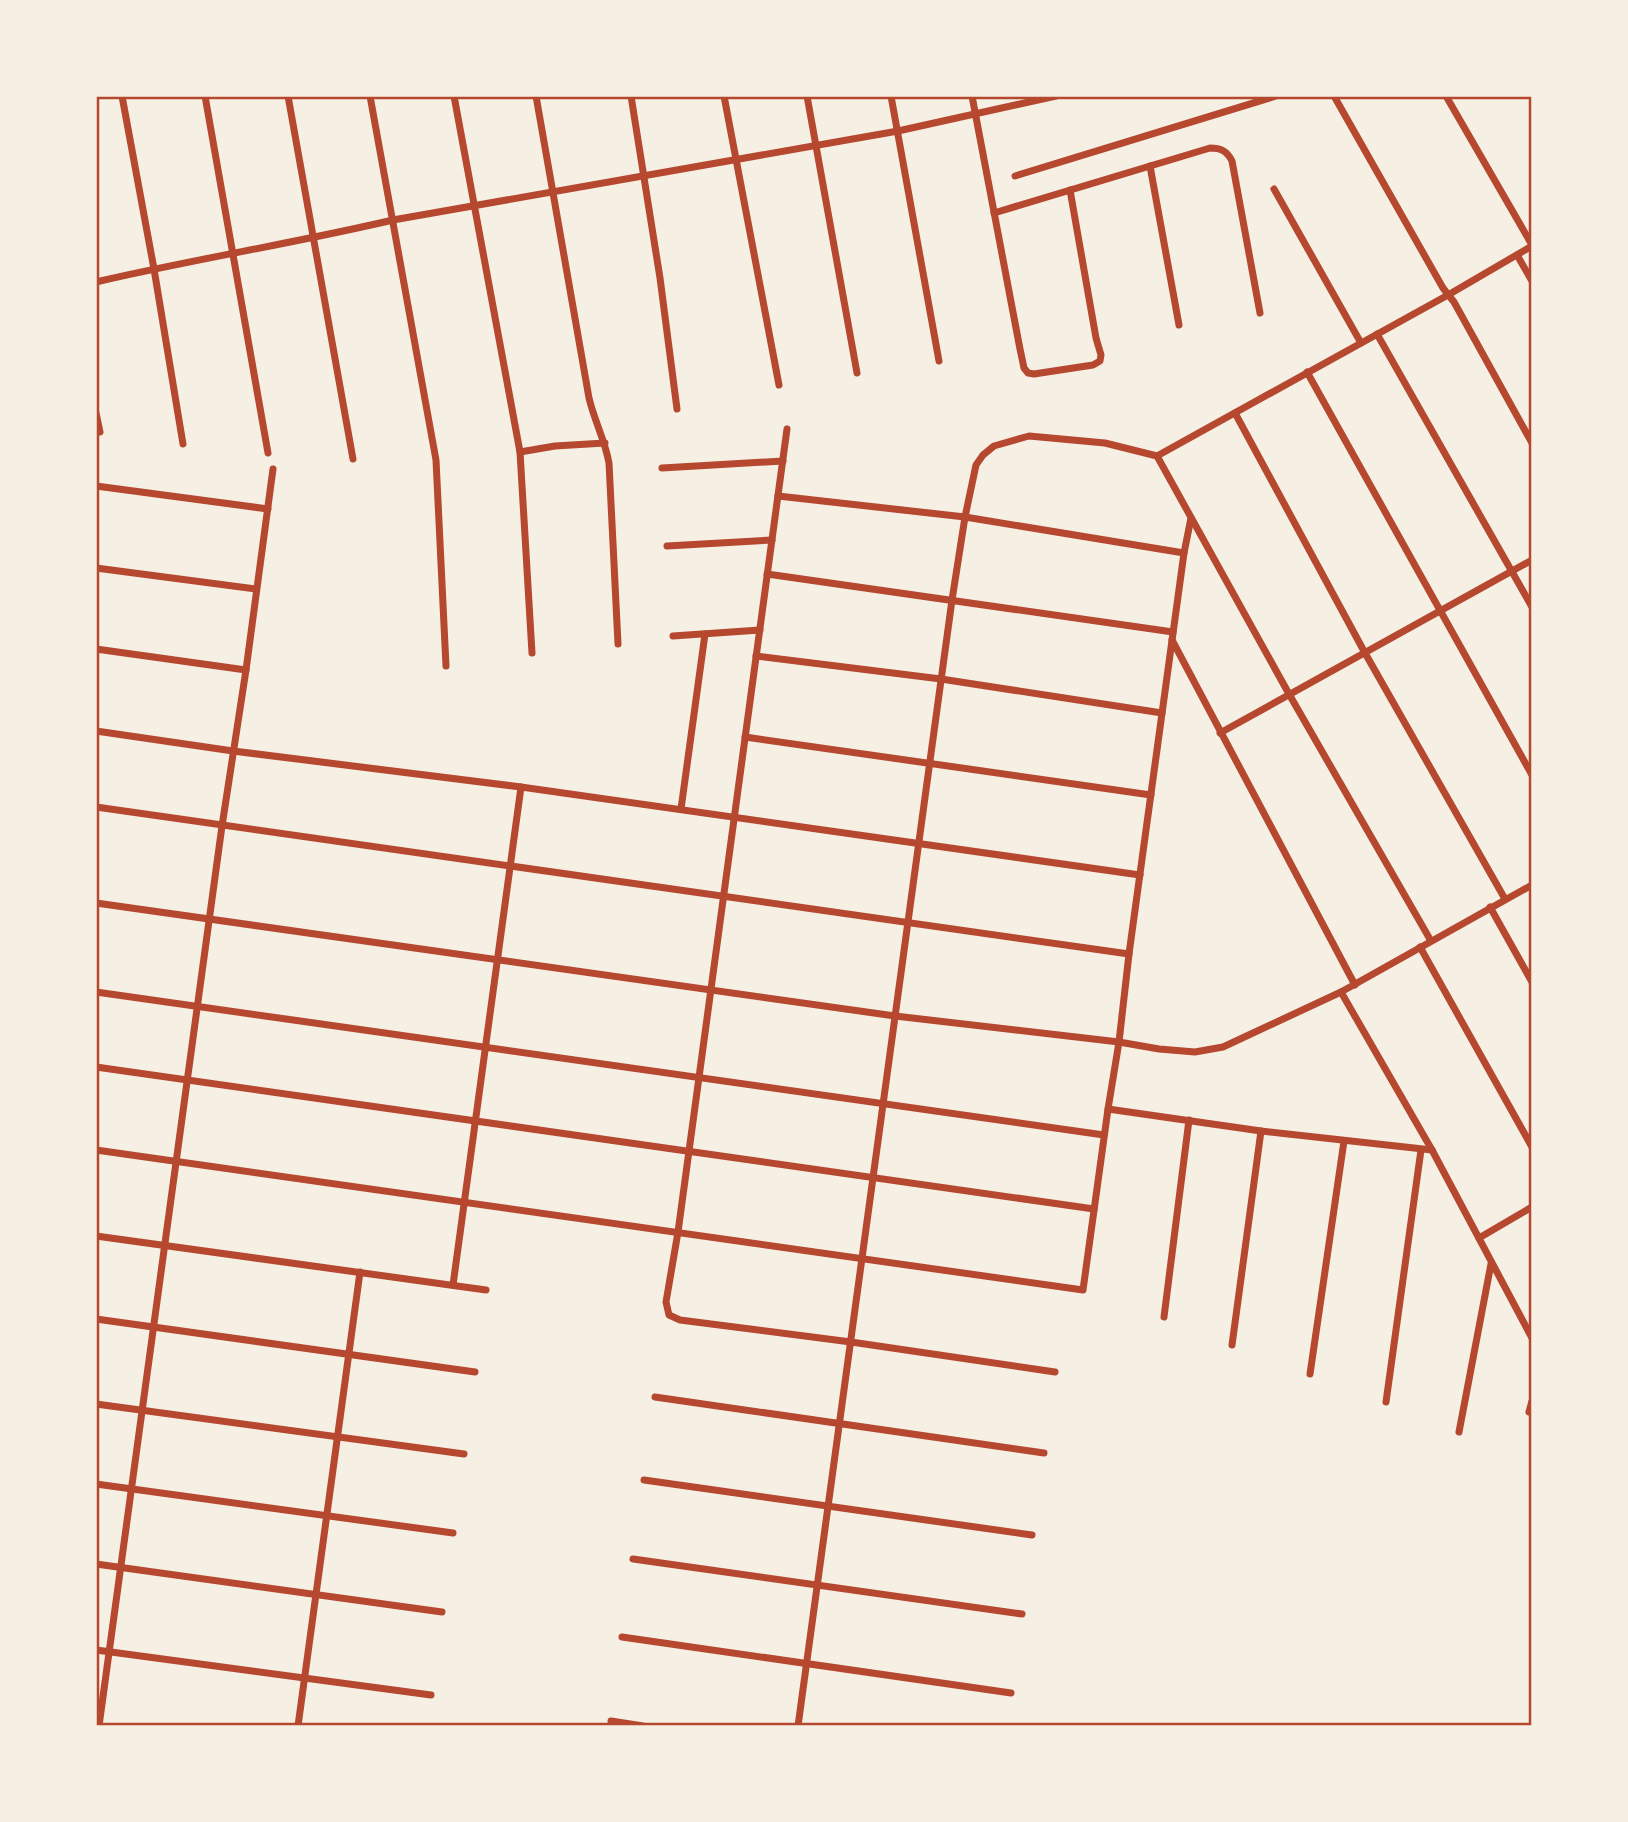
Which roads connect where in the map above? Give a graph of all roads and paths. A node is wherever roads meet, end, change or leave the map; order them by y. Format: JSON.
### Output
{"nodes":[{"id":1,"x":122,"y":96,"type":"edge"},
{"id":2,"x":205,"y":96,"type":"edge"},
{"id":3,"x":288,"y":96,"type":"edge"},
{"id":4,"x":370,"y":96,"type":"edge"},
{"id":5,"x":454,"y":96,"type":"edge"},
{"id":6,"x":536,"y":96,"type":"edge"},
{"id":7,"x":631,"y":96,"type":"edge"},
{"id":8,"x":724,"y":96,"type":"edge"},
{"id":9,"x":807,"y":96,"type":"edge"},
{"id":10,"x":891,"y":96,"type":"edge"},
{"id":11,"x":972,"y":96,"type":"edge"},
{"id":12,"x":1055,"y":96,"type":"edge"},
{"id":13,"x":1276,"y":96,"type":"edge"},
{"id":14,"x":1334,"y":96,"type":"edge"},
{"id":15,"x":1446,"y":96,"type":"edge"},
{"id":16,"x":975,"y":115,"type":"junction"},
{"id":17,"x":898,"y":131,"type":"junction"},
{"id":18,"x":816,"y":145,"type":"junction"},
{"id":19,"x":735,"y":158,"type":"junction"},
{"id":20,"x":1150,"y":166,"type":"junction"},
{"id":21,"x":644,"y":174,"type":"junction"},
{"id":22,"x":1015,"y":176,"type":"dead end"},
{"id":23,"x":1274,"y":189,"type":"dead end"},
{"id":24,"x":1070,"y":190,"type":"junction"},
{"id":25,"x":552,"y":191,"type":"junction"},
{"id":26,"x":474,"y":206,"type":"junction"},
{"id":27,"x":995,"y":213,"type":"junction"},
{"id":28,"x":393,"y":220,"type":"junction"},
{"id":29,"x":313,"y":238,"type":"junction"},
{"id":30,"x":1532,"y":246,"type":"edge"},
{"id":31,"x":233,"y":253,"type":"junction"},
{"id":32,"x":1517,"y":255,"type":"junction"},
{"id":33,"x":154,"y":269,"type":"junction"},
{"id":34,"x":1532,"y":281,"type":"edge"},
{"id":35,"x":96,"y":282,"type":"edge"},
{"id":36,"x":1448,"y":295,"type":"junction"},
{"id":37,"x":1260,"y":313,"type":"dead end"},
{"id":38,"x":1179,"y":325,"type":"dead end"},
{"id":39,"x":1377,"y":334,"type":"junction"},
{"id":40,"x":1361,"y":343,"type":"junction"},
{"id":41,"x":939,"y":361,"type":"dead end"},
{"id":42,"x":1307,"y":372,"type":"junction"},
{"id":43,"x":857,"y":373,"type":"dead end"},
{"id":44,"x":779,"y":385,"type":"dead end"},
{"id":45,"x":677,"y":409,"type":"dead end"},
{"id":46,"x":1235,"y":412,"type":"junction"},
{"id":47,"x":96,"y":413,"type":"edge"},
{"id":48,"x":787,"y":429,"type":"dead end"},
{"id":49,"x":100,"y":432,"type":"dead end"},
{"id":50,"x":605,"y":443,"type":"junction"},
{"id":51,"x":1532,"y":443,"type":"edge"},
{"id":52,"x":183,"y":444,"type":"dead end"},
{"id":53,"x":520,"y":452,"type":"junction"},
{"id":54,"x":268,"y":453,"type":"dead end"},
{"id":55,"x":1157,"y":456,"type":"junction"},
{"id":56,"x":353,"y":459,"type":"dead end"},
{"id":57,"x":783,"y":461,"type":"junction"},
{"id":58,"x":662,"y":468,"type":"dead end"},
{"id":59,"x":273,"y":469,"type":"dead end"},
{"id":60,"x":96,"y":486,"type":"edge"},
{"id":61,"x":778,"y":496,"type":"junction"},
{"id":62,"x":268,"y":509,"type":"junction"},
{"id":63,"x":965,"y":517,"type":"junction"},
{"id":64,"x":1191,"y":518,"type":"junction"},
{"id":65,"x":772,"y":540,"type":"junction"},
{"id":66,"x":667,"y":546,"type":"dead end"},
{"id":67,"x":1184,"y":553,"type":"junction"},
{"id":68,"x":1532,"y":560,"type":"edge"},
{"id":69,"x":96,"y":568,"type":"edge"},
{"id":70,"x":1511,"y":571,"type":"junction"},
{"id":71,"x":767,"y":575,"type":"junction"},
{"id":72,"x":256,"y":589,"type":"junction"},
{"id":73,"x":952,"y":600,"type":"junction"},
{"id":74,"x":1532,"y":607,"type":"edge"},
{"id":75,"x":1440,"y":611,"type":"junction"},
{"id":76,"x":760,"y":631,"type":"junction"},
{"id":77,"x":705,"y":634,"type":"junction"},
{"id":78,"x":673,"y":636,"type":"dead end"},
{"id":79,"x":1172,"y":636,"type":"junction"},
{"id":80,"x":618,"y":644,"type":"dead end"},
{"id":81,"x":96,"y":649,"type":"edge"},
{"id":82,"x":532,"y":653,"type":"dead end"},
{"id":83,"x":1365,"y":653,"type":"junction"},
{"id":84,"x":756,"y":656,"type":"junction"},
{"id":85,"x":446,"y":666,"type":"dead end"},
{"id":86,"x":246,"y":670,"type":"junction"},
{"id":87,"x":941,"y":679,"type":"junction"},
{"id":88,"x":1289,"y":694,"type":"junction"},
{"id":89,"x":1162,"y":713,"type":"junction"},
{"id":90,"x":96,"y":731,"type":"edge"},
{"id":91,"x":1220,"y":733,"type":"junction"},
{"id":92,"x":745,"y":737,"type":"junction"},
{"id":93,"x":233,"y":751,"type":"junction"},
{"id":94,"x":930,"y":763,"type":"junction"},
{"id":95,"x":1532,"y":775,"type":"edge"},
{"id":96,"x":522,"y":786,"type":"junction"},
{"id":97,"x":1151,"y":795,"type":"junction"},
{"id":98,"x":96,"y":807,"type":"edge"},
{"id":99,"x":681,"y":809,"type":"junction"},
{"id":100,"x":734,"y":817,"type":"junction"},
{"id":101,"x":222,"y":826,"type":"junction"},
{"id":102,"x":919,"y":843,"type":"junction"},
{"id":103,"x":511,"y":865,"type":"junction"},
{"id":104,"x":1140,"y":875,"type":"junction"},
{"id":105,"x":1532,"y":885,"type":"edge"},
{"id":106,"x":724,"y":896,"type":"junction"},
{"id":107,"x":1504,"y":899,"type":"junction"},
{"id":108,"x":96,"y":903,"type":"edge"},
{"id":109,"x":1490,"y":907,"type":"junction"},
{"id":110,"x":209,"y":919,"type":"junction"},
{"id":111,"x":908,"y":922,"type":"junction"},
{"id":112,"x":1431,"y":941,"type":"junction"},
{"id":113,"x":1420,"y":947,"type":"junction"},
{"id":114,"x":1129,"y":954,"type":"junction"},
{"id":115,"x":498,"y":959,"type":"junction"},
{"id":116,"x":1532,"y":982,"type":"edge"},
{"id":117,"x":1355,"y":985,"type":"junction"},
{"id":118,"x":711,"y":989,"type":"junction"},
{"id":119,"x":96,"y":992,"type":"edge"},
{"id":120,"x":1342,"y":992,"type":"junction"},
{"id":121,"x":197,"y":1007,"type":"junction"},
{"id":122,"x":895,"y":1016,"type":"junction"},
{"id":123,"x":1119,"y":1042,"type":"junction"},
{"id":124,"x":486,"y":1047,"type":"junction"},
{"id":125,"x":96,"y":1067,"type":"edge"},
{"id":126,"x":699,"y":1077,"type":"junction"},
{"id":127,"x":187,"y":1081,"type":"junction"},
{"id":128,"x":883,"y":1103,"type":"junction"},
{"id":129,"x":1108,"y":1109,"type":"junction"},
{"id":130,"x":1189,"y":1120,"type":"junction"},
{"id":131,"x":476,"y":1121,"type":"junction"},
{"id":132,"x":1261,"y":1131,"type":"junction"},
{"id":133,"x":1104,"y":1135,"type":"junction"},
{"id":134,"x":1344,"y":1141,"type":"junction"},
{"id":135,"x":1532,"y":1147,"type":"edge"},
{"id":136,"x":96,"y":1150,"type":"edge"},
{"id":137,"x":1421,"y":1150,"type":"junction"},
{"id":138,"x":1432,"y":1150,"type":"junction"},
{"id":139,"x":689,"y":1151,"type":"junction"},
{"id":140,"x":176,"y":1162,"type":"junction"},
{"id":141,"x":873,"y":1177,"type":"junction"},
{"id":142,"x":464,"y":1202,"type":"junction"},
{"id":143,"x":1532,"y":1207,"type":"edge"},
{"id":144,"x":1094,"y":1209,"type":"junction"},
{"id":145,"x":678,"y":1232,"type":"junction"},
{"id":146,"x":96,"y":1236,"type":"edge"},
{"id":147,"x":1479,"y":1238,"type":"junction"},
{"id":148,"x":164,"y":1246,"type":"junction"},
{"id":149,"x":862,"y":1258,"type":"junction"},
{"id":150,"x":1492,"y":1264,"type":"junction"},
{"id":151,"x":360,"y":1272,"type":"junction"},
{"id":152,"x":453,"y":1285,"type":"junction"},
{"id":153,"x":486,"y":1290,"type":"dead end"},
{"id":154,"x":1164,"y":1317,"type":"dead end"},
{"id":155,"x":96,"y":1319,"type":"edge"},
{"id":156,"x":153,"y":1327,"type":"junction"},
{"id":157,"x":1532,"y":1338,"type":"edge"},
{"id":158,"x":851,"y":1342,"type":"junction"},
{"id":159,"x":1232,"y":1345,"type":"dead end"},
{"id":160,"x":349,"y":1354,"type":"junction"},
{"id":161,"x":1055,"y":1371,"type":"dead end"},
{"id":162,"x":475,"y":1372,"type":"dead end"},
{"id":163,"x":1310,"y":1374,"type":"dead end"},
{"id":164,"x":655,"y":1397,"type":"dead end"},
{"id":165,"x":1532,"y":1401,"type":"edge"},
{"id":166,"x":1386,"y":1402,"type":"dead end"},
{"id":167,"x":96,"y":1404,"type":"edge"},
{"id":168,"x":142,"y":1410,"type":"junction"},
{"id":169,"x":1529,"y":1412,"type":"dead end"},
{"id":170,"x":840,"y":1423,"type":"junction"},
{"id":171,"x":1459,"y":1432,"type":"dead end"},
{"id":172,"x":338,"y":1436,"type":"junction"},
{"id":173,"x":1044,"y":1453,"type":"dead end"},
{"id":174,"x":464,"y":1454,"type":"dead end"},
{"id":175,"x":644,"y":1480,"type":"dead end"},
{"id":176,"x":96,"y":1484,"type":"edge"},
{"id":177,"x":131,"y":1489,"type":"junction"},
{"id":178,"x":828,"y":1506,"type":"junction"},
{"id":179,"x":327,"y":1515,"type":"junction"},
{"id":180,"x":453,"y":1533,"type":"dead end"},
{"id":181,"x":1032,"y":1535,"type":"dead end"},
{"id":182,"x":633,"y":1559,"type":"dead end"},
{"id":183,"x":96,"y":1564,"type":"edge"},
{"id":184,"x":120,"y":1567,"type":"junction"},
{"id":185,"x":817,"y":1585,"type":"junction"},
{"id":186,"x":316,"y":1594,"type":"junction"},
{"id":187,"x":442,"y":1612,"type":"dead end"},
{"id":188,"x":1021,"y":1614,"type":"dead end"},
{"id":189,"x":622,"y":1637,"type":"dead end"},
{"id":190,"x":96,"y":1650,"type":"edge"},
{"id":191,"x":109,"y":1651,"type":"junction"},
{"id":192,"x":807,"y":1664,"type":"junction"},
{"id":193,"x":305,"y":1677,"type":"junction"},
{"id":194,"x":1011,"y":1693,"type":"dead end"},
{"id":195,"x":431,"y":1695,"type":"dead end"},
{"id":196,"x":611,"y":1721,"type":"dead end"},
{"id":197,"x":99,"y":1726,"type":"edge"},
{"id":198,"x":298,"y":1726,"type":"edge"},
{"id":199,"x":643,"y":1726,"type":"edge"},
{"id":200,"x":798,"y":1726,"type":"edge"}],
"edges":[{"from":1,"to":33,"type":"street"},
{"from":2,"to":31,"type":"street"},
{"from":3,"to":29,"type":"street"},
{"from":4,"to":28,"type":"street"},
{"from":5,"to":26,"type":"street"},
{"from":6,"to":25,"type":"street"},
{"from":7,"to":21,"type":"street"},
{"from":8,"to":19,"type":"street"},
{"from":9,"to":18,"type":"street"},
{"from":10,"to":17,"type":"street"},
{"from":11,"to":16,"type":"street"},
{"from":12,"to":16,"type":"street"},
{"from":13,"to":22,"type":"street"},
{"from":14,"to":36,"type":"street"},
{"from":15,"to":30,"type":"street"},
{"from":16,"to":17,"type":"street"},
{"from":16,"to":27,"type":"street"},
{"from":17,"to":18,"type":"street"},
{"from":17,"to":41,"type":"street"},
{"from":18,"to":19,"type":"street"},
{"from":18,"to":43,"type":"street"},
{"from":19,"to":21,"type":"street"},
{"from":19,"to":44,"type":"street"},
{"from":20,"to":24,"type":"street"},
{"from":20,"to":37,"type":"street"},
{"from":20,"to":38,"type":"street"},
{"from":21,"to":25,"type":"street"},
{"from":21,"to":45,"type":"street"},
{"from":23,"to":40,"type":"street"},
{"from":24,"to":27,"type":"street"},
{"from":24,"to":27,"type":"street"},
{"from":25,"to":26,"type":"street"},
{"from":25,"to":50,"type":"street"},
{"from":26,"to":28,"type":"street"},
{"from":26,"to":53,"type":"street"},
{"from":28,"to":29,"type":"street"},
{"from":28,"to":85,"type":"street"},
{"from":29,"to":31,"type":"street"},
{"from":29,"to":56,"type":"street"},
{"from":30,"to":32,"type":"street"},
{"from":31,"to":33,"type":"street"},
{"from":31,"to":54,"type":"street"},
{"from":32,"to":34,"type":"street"},
{"from":32,"to":36,"type":"street"},
{"from":33,"to":35,"type":"street"},
{"from":33,"to":52,"type":"street"},
{"from":36,"to":39,"type":"street"},
{"from":36,"to":51,"type":"street"},
{"from":39,"to":40,"type":"street"},
{"from":39,"to":70,"type":"street"},
{"from":40,"to":42,"type":"street"},
{"from":42,"to":46,"type":"street"},
{"from":42,"to":75,"type":"street"},
{"from":46,"to":55,"type":"street"},
{"from":46,"to":83,"type":"street"},
{"from":47,"to":49,"type":"street"},
{"from":48,"to":57,"type":"street"},
{"from":50,"to":53,"type":"street"},
{"from":50,"to":80,"type":"street"},
{"from":53,"to":82,"type":"street"},
{"from":55,"to":63,"type":"street"},
{"from":55,"to":64,"type":"street"},
{"from":57,"to":58,"type":"street"},
{"from":57,"to":61,"type":"street"},
{"from":59,"to":62,"type":"street"},
{"from":60,"to":62,"type":"street"},
{"from":61,"to":63,"type":"street"},
{"from":61,"to":65,"type":"street"},
{"from":62,"to":72,"type":"street"},
{"from":63,"to":67,"type":"street"},
{"from":63,"to":73,"type":"street"},
{"from":64,"to":67,"type":"street"},
{"from":64,"to":88,"type":"street"},
{"from":65,"to":66,"type":"street"},
{"from":65,"to":71,"type":"street"},
{"from":67,"to":79,"type":"street"},
{"from":68,"to":70,"type":"street"},
{"from":69,"to":72,"type":"street"},
{"from":70,"to":74,"type":"street"},
{"from":70,"to":75,"type":"street"},
{"from":71,"to":73,"type":"street"},
{"from":71,"to":76,"type":"street"},
{"from":72,"to":86,"type":"street"},
{"from":73,"to":79,"type":"street"},
{"from":73,"to":87,"type":"street"},
{"from":75,"to":83,"type":"street"},
{"from":75,"to":95,"type":"street"},
{"from":76,"to":77,"type":"street"},
{"from":76,"to":84,"type":"street"},
{"from":77,"to":78,"type":"street"},
{"from":77,"to":99,"type":"street"},
{"from":79,"to":89,"type":"street"},
{"from":79,"to":91,"type":"street"},
{"from":81,"to":86,"type":"street"},
{"from":83,"to":88,"type":"street"},
{"from":83,"to":107,"type":"street"},
{"from":84,"to":87,"type":"street"},
{"from":84,"to":92,"type":"street"},
{"from":86,"to":93,"type":"street"},
{"from":87,"to":89,"type":"street"},
{"from":87,"to":94,"type":"street"},
{"from":88,"to":91,"type":"street"},
{"from":88,"to":112,"type":"street"},
{"from":89,"to":97,"type":"street"},
{"from":90,"to":93,"type":"street"},
{"from":91,"to":117,"type":"street"},
{"from":92,"to":94,"type":"street"},
{"from":92,"to":100,"type":"street"},
{"from":93,"to":96,"type":"street"},
{"from":93,"to":101,"type":"street"},
{"from":94,"to":97,"type":"street"},
{"from":94,"to":102,"type":"street"},
{"from":96,"to":99,"type":"street"},
{"from":96,"to":103,"type":"street"},
{"from":97,"to":104,"type":"street"},
{"from":98,"to":101,"type":"street"},
{"from":99,"to":100,"type":"street"},
{"from":100,"to":102,"type":"street"},
{"from":100,"to":106,"type":"street"},
{"from":101,"to":103,"type":"street"},
{"from":101,"to":110,"type":"street"},
{"from":102,"to":104,"type":"street"},
{"from":102,"to":111,"type":"street"},
{"from":103,"to":106,"type":"street"},
{"from":103,"to":115,"type":"street"},
{"from":104,"to":114,"type":"street"},
{"from":105,"to":107,"type":"street"},
{"from":106,"to":111,"type":"street"},
{"from":106,"to":118,"type":"street"},
{"from":107,"to":109,"type":"street"},
{"from":108,"to":110,"type":"street"},
{"from":109,"to":112,"type":"street"},
{"from":109,"to":116,"type":"street"},
{"from":110,"to":115,"type":"street"},
{"from":110,"to":121,"type":"street"},
{"from":111,"to":114,"type":"street"},
{"from":111,"to":122,"type":"street"},
{"from":112,"to":113,"type":"street"},
{"from":113,"to":117,"type":"street"},
{"from":113,"to":135,"type":"street"},
{"from":114,"to":123,"type":"street"},
{"from":115,"to":118,"type":"street"},
{"from":115,"to":124,"type":"street"},
{"from":117,"to":120,"type":"street"},
{"from":118,"to":122,"type":"street"},
{"from":118,"to":126,"type":"street"},
{"from":119,"to":121,"type":"street"},
{"from":120,"to":123,"type":"street"},
{"from":120,"to":138,"type":"street"},
{"from":121,"to":124,"type":"street"},
{"from":121,"to":127,"type":"street"},
{"from":122,"to":123,"type":"street"},
{"from":122,"to":128,"type":"street"},
{"from":123,"to":129,"type":"street"},
{"from":124,"to":126,"type":"street"},
{"from":124,"to":131,"type":"street"},
{"from":125,"to":127,"type":"street"},
{"from":126,"to":128,"type":"street"},
{"from":126,"to":139,"type":"street"},
{"from":127,"to":131,"type":"street"},
{"from":127,"to":140,"type":"street"},
{"from":128,"to":133,"type":"street"},
{"from":128,"to":141,"type":"street"},
{"from":129,"to":130,"type":"street"},
{"from":129,"to":133,"type":"street"},
{"from":130,"to":132,"type":"street"},
{"from":130,"to":154,"type":"street"},
{"from":131,"to":139,"type":"street"},
{"from":131,"to":142,"type":"street"},
{"from":132,"to":134,"type":"street"},
{"from":132,"to":159,"type":"street"},
{"from":133,"to":144,"type":"street"},
{"from":134,"to":137,"type":"street"},
{"from":134,"to":163,"type":"street"},
{"from":136,"to":140,"type":"street"},
{"from":137,"to":138,"type":"street"},
{"from":137,"to":166,"type":"street"},
{"from":138,"to":147,"type":"street"},
{"from":139,"to":141,"type":"street"},
{"from":139,"to":145,"type":"street"},
{"from":140,"to":142,"type":"street"},
{"from":140,"to":148,"type":"street"},
{"from":141,"to":144,"type":"street"},
{"from":141,"to":149,"type":"street"},
{"from":142,"to":145,"type":"street"},
{"from":142,"to":152,"type":"street"},
{"from":143,"to":147,"type":"street"},
{"from":144,"to":149,"type":"street"},
{"from":145,"to":149,"type":"street"},
{"from":145,"to":158,"type":"street"},
{"from":146,"to":148,"type":"street"},
{"from":147,"to":150,"type":"street"},
{"from":148,"to":151,"type":"street"},
{"from":148,"to":156,"type":"street"},
{"from":149,"to":158,"type":"street"},
{"from":150,"to":157,"type":"street"},
{"from":150,"to":171,"type":"street"},
{"from":151,"to":152,"type":"street"},
{"from":151,"to":160,"type":"street"},
{"from":152,"to":153,"type":"street"},
{"from":155,"to":156,"type":"street"},
{"from":156,"to":160,"type":"street"},
{"from":156,"to":168,"type":"street"},
{"from":158,"to":161,"type":"street"},
{"from":158,"to":170,"type":"street"},
{"from":160,"to":162,"type":"street"},
{"from":160,"to":172,"type":"street"},
{"from":164,"to":170,"type":"street"},
{"from":165,"to":169,"type":"street"},
{"from":167,"to":168,"type":"street"},
{"from":168,"to":172,"type":"street"},
{"from":168,"to":177,"type":"street"},
{"from":170,"to":173,"type":"street"},
{"from":170,"to":178,"type":"street"},
{"from":172,"to":174,"type":"street"},
{"from":172,"to":179,"type":"street"},
{"from":175,"to":178,"type":"street"},
{"from":176,"to":177,"type":"street"},
{"from":177,"to":179,"type":"street"},
{"from":177,"to":184,"type":"street"},
{"from":178,"to":181,"type":"street"},
{"from":178,"to":185,"type":"street"},
{"from":179,"to":180,"type":"street"},
{"from":179,"to":186,"type":"street"},
{"from":182,"to":185,"type":"street"},
{"from":183,"to":184,"type":"street"},
{"from":184,"to":186,"type":"street"},
{"from":184,"to":191,"type":"street"},
{"from":185,"to":188,"type":"street"},
{"from":185,"to":192,"type":"street"},
{"from":186,"to":187,"type":"street"},
{"from":186,"to":193,"type":"street"},
{"from":189,"to":192,"type":"street"},
{"from":190,"to":191,"type":"street"},
{"from":191,"to":193,"type":"street"},
{"from":191,"to":197,"type":"street"},
{"from":192,"to":194,"type":"street"},
{"from":192,"to":200,"type":"street"},
{"from":193,"to":195,"type":"street"},
{"from":193,"to":198,"type":"street"},
{"from":196,"to":199,"type":"street"}]}
